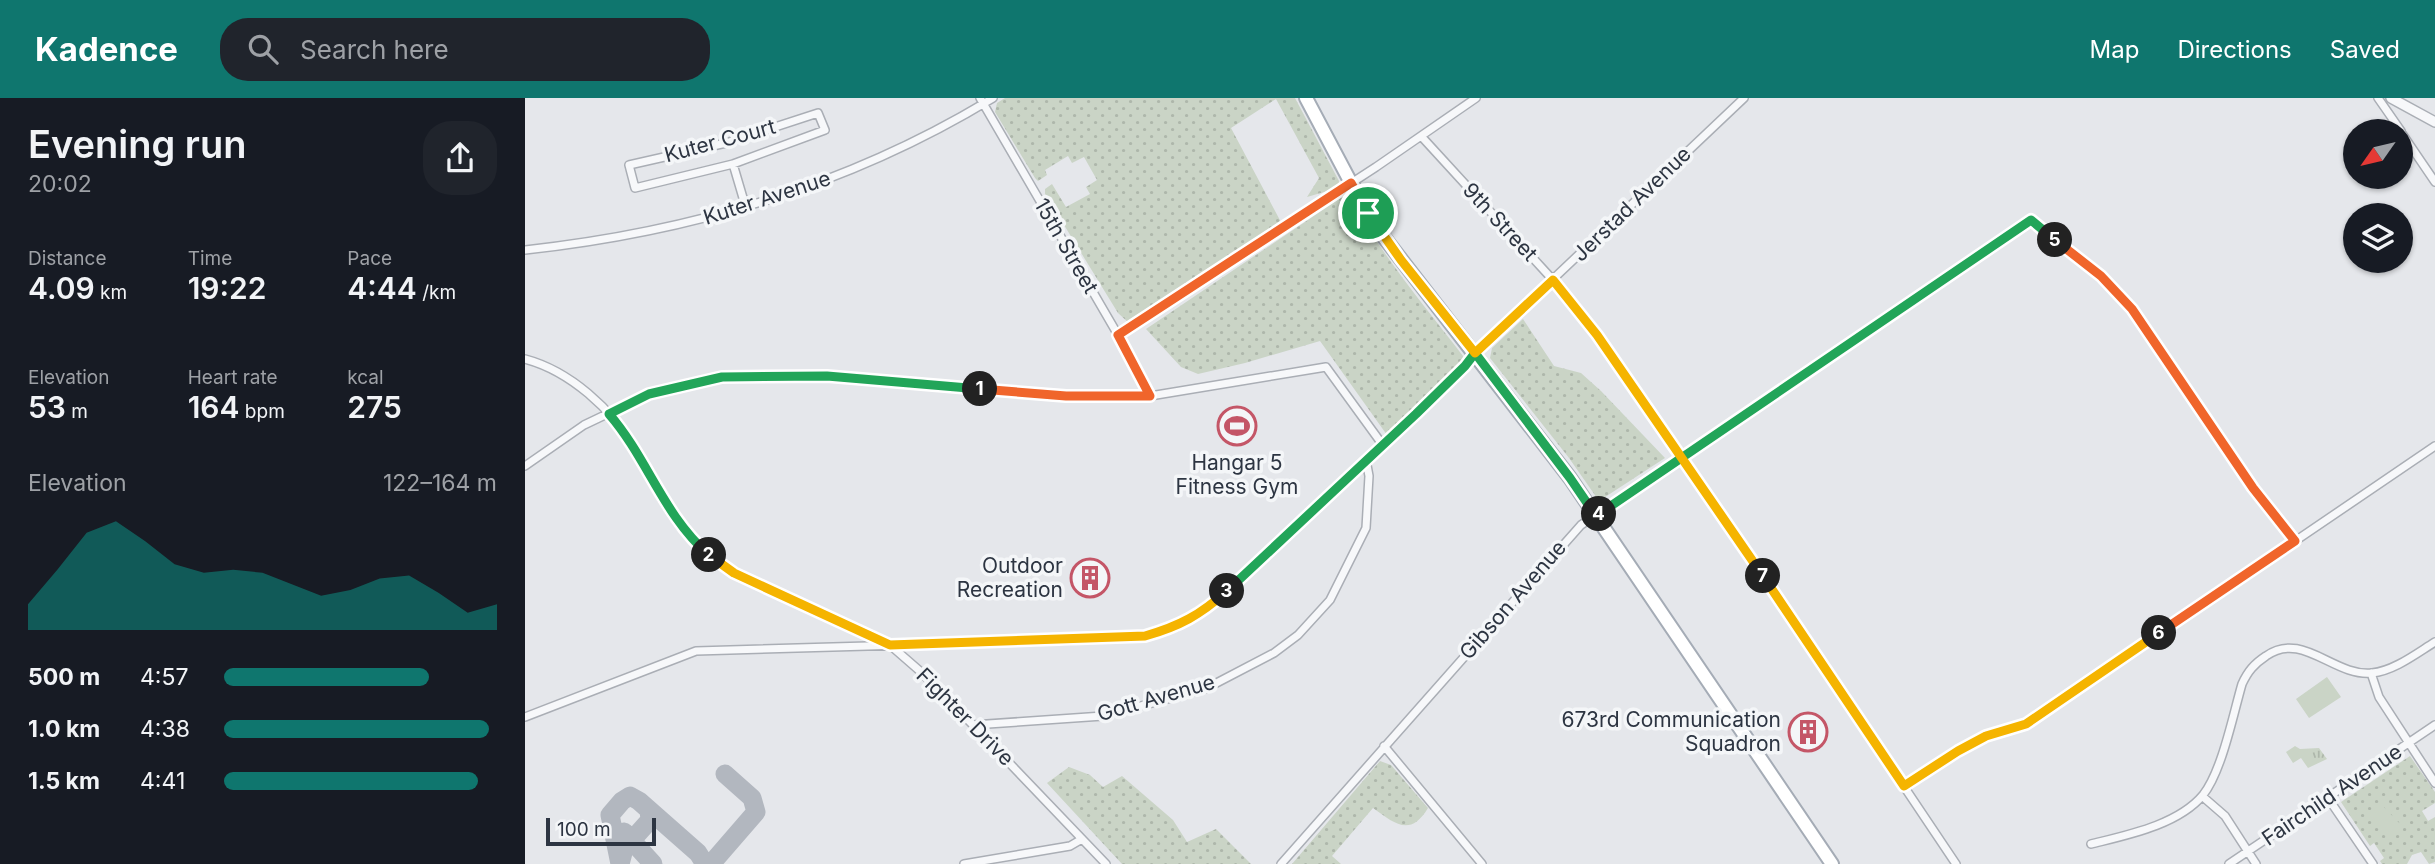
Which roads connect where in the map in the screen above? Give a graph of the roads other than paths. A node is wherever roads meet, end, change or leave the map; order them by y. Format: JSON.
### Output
{"nodes":[{"id":1,"x":993,"y":98,"type":"edge"},
{"id":2,"x":1306,"y":98,"type":"edge"},
{"id":3,"x":1476,"y":98,"type":"edge"},
{"id":4,"x":1744,"y":98,"type":"edge"},
{"id":5,"x":2378,"y":98,"type":"edge"},
{"id":6,"x":2391,"y":98,"type":"edge"},
{"id":7,"x":981,"y":101,"type":"edge"},
{"id":8,"x":2392,"y":119,"type":"edge"},
{"id":9,"x":2435,"y":122,"type":"edge"},
{"id":10,"x":1421,"y":136,"type":"junction"},
{"id":11,"x":2413,"y":149,"type":"edge"},
{"id":12,"x":733,"y":164,"type":"junction"},
{"id":13,"x":2435,"y":181,"type":"edge"},
{"id":14,"x":1351,"y":183,"type":"junction"},
{"id":15,"x":746,"y":208,"type":"junction"},
{"id":16,"x":525,"y":250,"type":"edge"},
{"id":17,"x":1553,"y":280,"type":"junction"},
{"id":18,"x":1118,"y":335,"type":"junction"},
{"id":19,"x":1475,"y":353,"type":"junction"},
{"id":20,"x":525,"y":359,"type":"edge"},
{"id":21,"x":1150,"y":396,"type":"junction"},
{"id":22,"x":609,"y":414,"type":"junction"},
{"id":23,"x":1382,"y":444,"type":"junction"},
{"id":24,"x":2435,"y":446,"type":"edge"},
{"id":25,"x":1683,"y":457,"type":"junction"},
{"id":26,"x":1366,"y":460,"type":"junction"},
{"id":27,"x":525,"y":466,"type":"edge"},
{"id":28,"x":1596,"y":516,"type":"junction"},
{"id":29,"x":2295,"y":541,"type":"junction"},
{"id":30,"x":2435,"y":642,"type":"edge"},
{"id":31,"x":890,"y":645,"type":"junction"},
{"id":32,"x":2371,"y":673,"type":"junction"},
{"id":33,"x":525,"y":717,"type":"edge"},
{"id":34,"x":973,"y":724,"type":"junction"},
{"id":35,"x":2435,"y":725,"type":"edge"},
{"id":36,"x":2408,"y":743,"type":"junction"},
{"id":37,"x":1384,"y":746,"type":"junction"},
{"id":38,"x":2435,"y":783,"type":"edge"},
{"id":39,"x":1904,"y":786,"type":"junction"},
{"id":40,"x":2202,"y":796,"type":"junction"},
{"id":41,"x":2328,"y":797,"type":"junction"},
{"id":42,"x":1082,"y":839,"type":"junction"},
{"id":43,"x":2091,"y":844,"type":"dead end"},
{"id":44,"x":2247,"y":851,"type":"junction"},
{"id":45,"x":964,"y":864,"type":"edge"},
{"id":46,"x":1106,"y":864,"type":"edge"},
{"id":47,"x":1281,"y":864,"type":"edge"},
{"id":48,"x":1482,"y":864,"type":"edge"},
{"id":49,"x":1832,"y":864,"type":"edge"},
{"id":50,"x":1956,"y":864,"type":"edge"},
{"id":51,"x":2229,"y":864,"type":"edge"},
{"id":52,"x":2256,"y":864,"type":"edge"},
{"id":53,"x":2373,"y":864,"type":"edge"}],
"edges":[{"from":1,"to":7,"type":"street","name":"Kuter Avenue"},
{"from":2,"to":14,"type":"main road"},
{"from":3,"to":10,"type":"street"},
{"from":4,"to":17,"type":"street","name":"Jerstad Avenue"},
{"from":5,"to":8,"type":"street"},
{"from":6,"to":9,"type":"street"},
{"from":7,"to":15,"type":"street","name":"Kuter Avenue"},
{"from":7,"to":18,"type":"street","name":"15th Street"},
{"from":10,"to":14,"type":"street"},
{"from":10,"to":17,"type":"street","name":"9th Street"},
{"from":11,"to":13,"type":"street"},
{"from":12,"to":12,"type":"street","name":"Kuter Court"},
{"from":12,"to":15,"type":"street","name":"Kuter Court"},
{"from":14,"to":18,"type":"street"},
{"from":14,"to":19,"type":"main road"},
{"from":15,"to":16,"type":"street","name":"Kuter Avenue"},
{"from":17,"to":19,"type":"street","name":"Jerstad Avenue"},
{"from":17,"to":25,"type":"street","name":"9th Street"},
{"from":18,"to":21,"type":"street","name":"15th Street"},
{"from":19,"to":23,"type":"street","name":"Jerstad Avenue"},
{"from":19,"to":28,"type":"main road"},
{"from":20,"to":22,"type":"street","name":"Fighter Drive"},
{"from":21,"to":22,"type":"street"},
{"from":21,"to":23,"type":"street"},
{"from":22,"to":27,"type":"street"},
{"from":22,"to":31,"type":"street","name":"Fighter Drive"},
{"from":23,"to":26,"type":"street","name":"Jerstad Avenue"},
{"from":24,"to":29,"type":"street"},
{"from":25,"to":28,"type":"street","name":"Gibson Avenue"},
{"from":25,"to":29,"type":"street","name":"Gibson Avenue"},
{"from":25,"to":39,"type":"street","name":"9th Street"},
{"from":26,"to":31,"type":"street","name":"Jerstad Avenue"},
{"from":26,"to":34,"type":"street","name":"Gott Avenue"},
{"from":28,"to":37,"type":"street","name":"Gibson Avenue"},
{"from":28,"to":49,"type":"main road"},
{"from":29,"to":39,"type":"street"},
{"from":30,"to":32,"type":"street"},
{"from":31,"to":33,"type":"street","name":"Jerstad Avenue"},
{"from":31,"to":34,"type":"street","name":"Fighter Drive"},
{"from":32,"to":36,"type":"street"},
{"from":32,"to":40,"type":"street"},
{"from":34,"to":42,"type":"street","name":"Fighter Drive"},
{"from":35,"to":36,"type":"street","name":"Fairchild Avenue"},
{"from":36,"to":38,"type":"street"},
{"from":36,"to":41,"type":"street","name":"Fairchild Avenue"},
{"from":37,"to":47,"type":"street","name":"Gibson Avenue"},
{"from":37,"to":48,"type":"street"},
{"from":39,"to":50,"type":"street","name":"9th Street"},
{"from":40,"to":43,"type":"street"},
{"from":40,"to":44,"type":"street"},
{"from":41,"to":44,"type":"street","name":"Fairchild Avenue"},
{"from":41,"to":53,"type":"street"},
{"from":42,"to":45,"type":"street"},
{"from":42,"to":46,"type":"street","name":"Fighter Drive"},
{"from":44,"to":51,"type":"street","name":"Fairchild Avenue"},
{"from":44,"to":52,"type":"street"}]}
